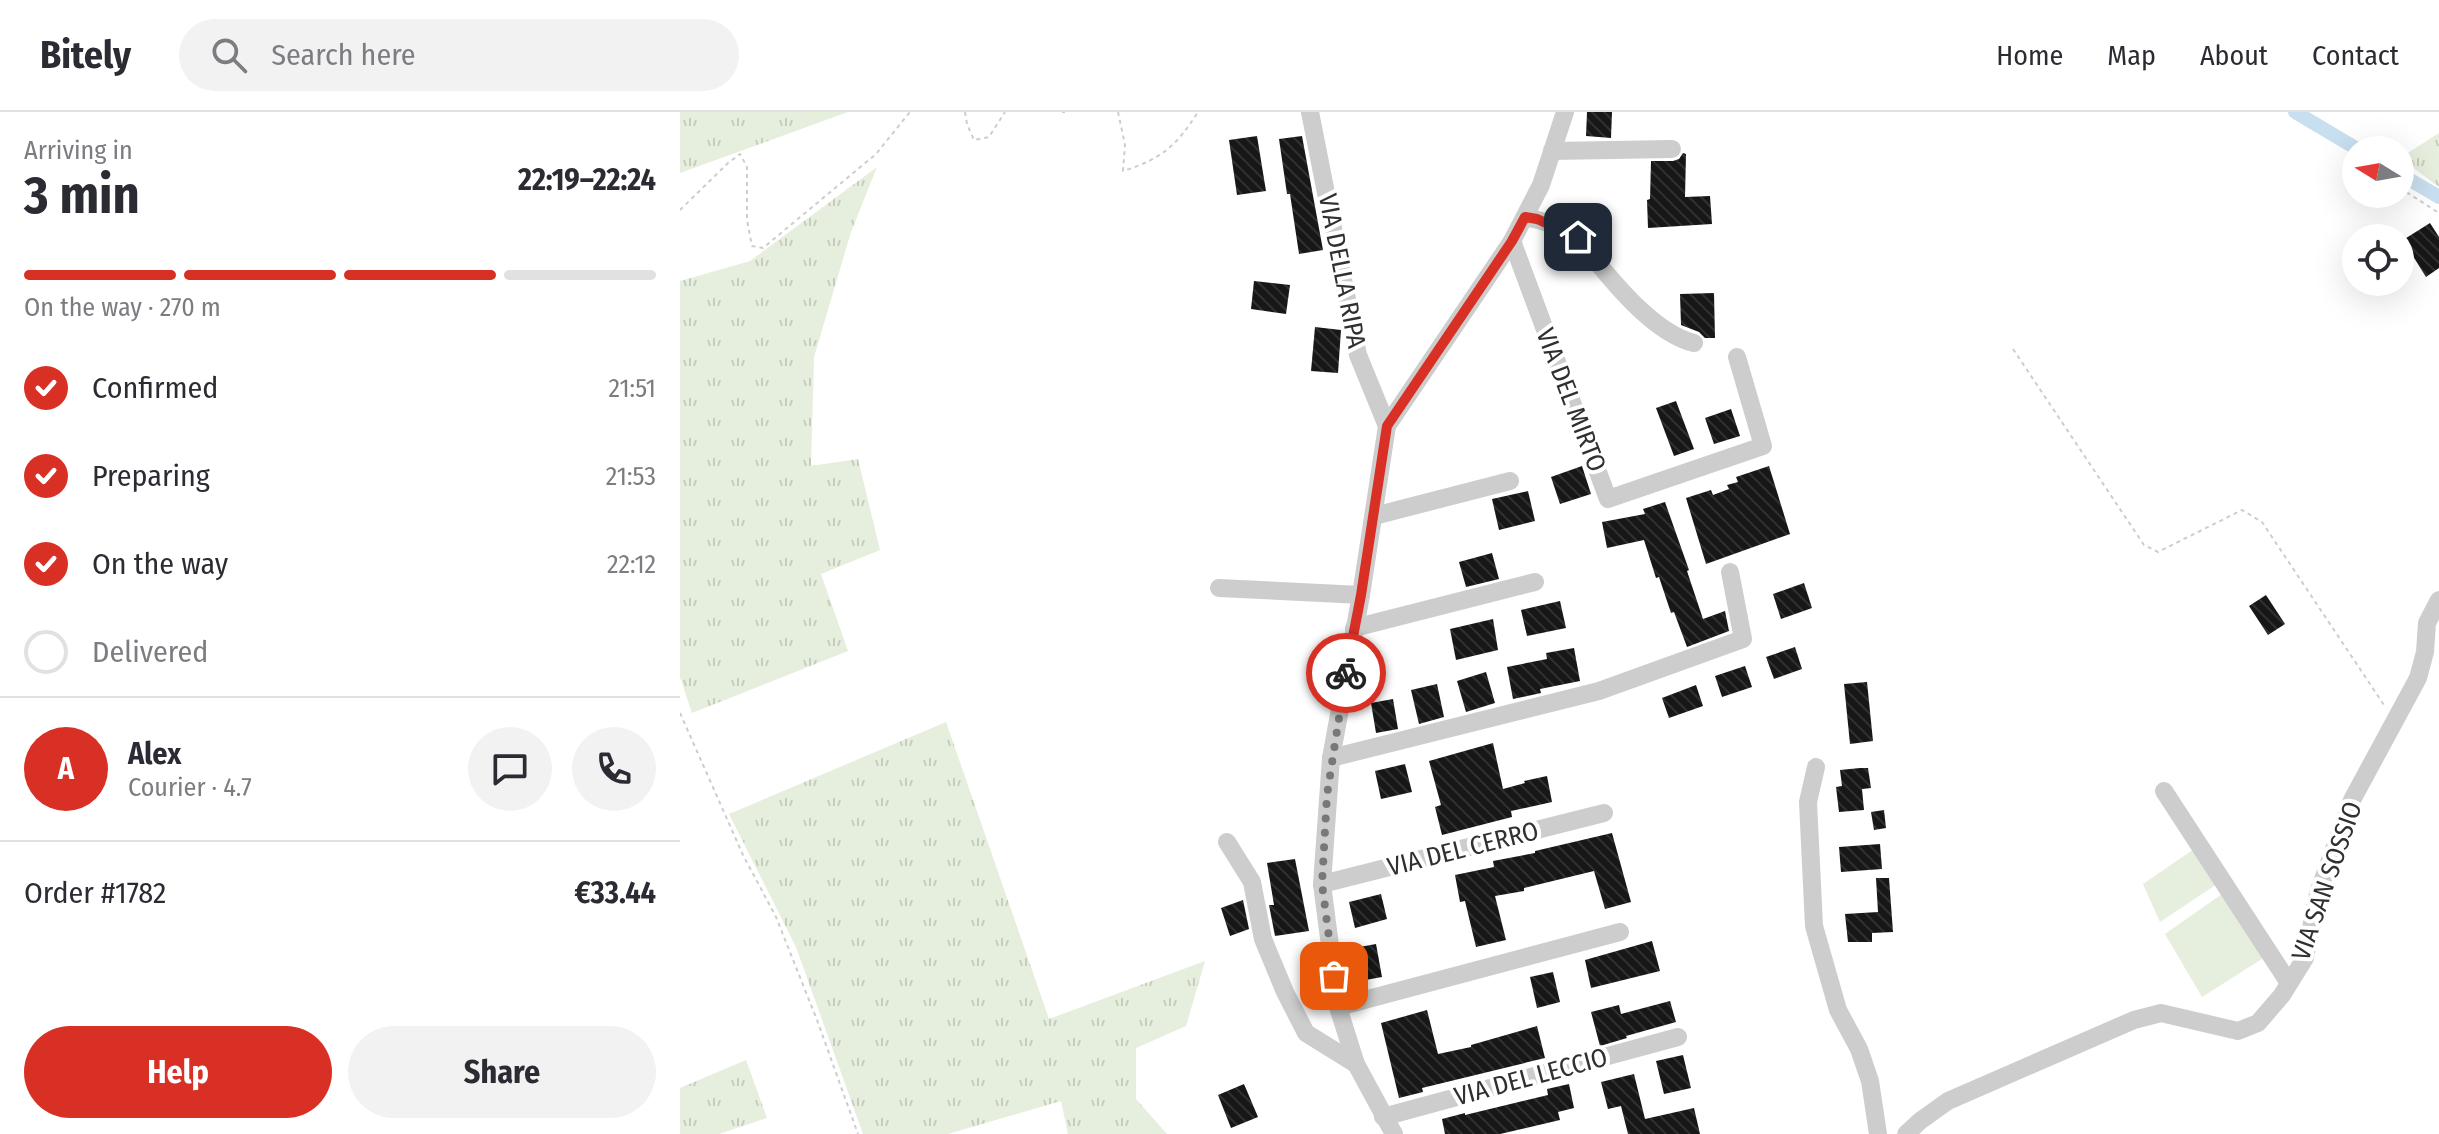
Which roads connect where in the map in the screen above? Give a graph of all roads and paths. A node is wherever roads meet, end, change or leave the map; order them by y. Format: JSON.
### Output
{"nodes":[{"id":1,"x":910,"y":112,"type":"edge"},
{"id":2,"x":965,"y":112,"type":"edge"},
{"id":3,"x":1005,"y":112,"type":"edge"},
{"id":4,"x":1118,"y":112,"type":"edge"},
{"id":5,"x":1198,"y":112,"type":"edge"},
{"id":6,"x":1310,"y":112,"type":"edge"},
{"id":7,"x":1565,"y":112,"type":"edge"},
{"id":8,"x":1647,"y":140,"type":"dead end"},
{"id":9,"x":1554,"y":147,"type":"junction"},
{"id":10,"x":1672,"y":149,"type":"dead end"},
{"id":11,"x":2414,"y":197,"type":"edge"},
{"id":12,"x":680,"y":210,"type":"edge"},
{"id":13,"x":2439,"y":213,"type":"edge"},
{"id":14,"x":1525,"y":217,"type":"junction"},
{"id":15,"x":1512,"y":241,"type":"junction"},
{"id":16,"x":1694,"y":343,"type":"dead end"},
{"id":17,"x":2013,"y":349,"type":"dead end"},
{"id":18,"x":1737,"y":357,"type":"dead end"},
{"id":19,"x":1387,"y":426,"type":"junction"},
{"id":20,"x":1510,"y":481,"type":"dead end"},
{"id":21,"x":1374,"y":516,"type":"junction"},
{"id":22,"x":1730,"y":572,"type":"dead end"},
{"id":23,"x":1535,"y":582,"type":"dead end"},
{"id":24,"x":1219,"y":588,"type":"dead end"},
{"id":25,"x":1361,"y":595,"type":"junction"},
{"id":26,"x":2439,"y":600,"type":"edge"},
{"id":27,"x":1354,"y":628,"type":"junction"},
{"id":28,"x":680,"y":713,"type":"edge"},
{"id":29,"x":2395,"y":722,"type":"junction"},
{"id":30,"x":1331,"y":758,"type":"junction"},
{"id":31,"x":1816,"y":767,"type":"dead end"},
{"id":32,"x":2164,"y":791,"type":"dead end"},
{"id":33,"x":1604,"y":813,"type":"dead end"},
{"id":34,"x":1227,"y":842,"type":"dead end"},
{"id":35,"x":1322,"y":884,"type":"junction"},
{"id":36,"x":1620,"y":932,"type":"dead end"},
{"id":37,"x":2289,"y":983,"type":"junction"},
{"id":38,"x":1338,"y":1007,"type":"junction"},
{"id":39,"x":1678,"y":1037,"type":"dead end"},
{"id":40,"x":1356,"y":1064,"type":"junction"},
{"id":41,"x":1383,"y":1117,"type":"junction"},
{"id":42,"x":858,"y":1134,"type":"edge"},
{"id":43,"x":1394,"y":1134,"type":"edge"},
{"id":44,"x":1878,"y":1134,"type":"edge"},
{"id":45,"x":1906,"y":1134,"type":"edge"}],
"edges":[{"from":1,"to":12,"type":"path"},
{"from":2,"to":3,"type":"path"},
{"from":4,"to":5,"type":"path"},
{"from":6,"to":19,"type":"street","name":"VIA DELLA RIPA"},
{"from":7,"to":9,"type":"street"},
{"from":8,"to":9,"type":"street"},
{"from":9,"to":10,"type":"street"},
{"from":9,"to":14,"type":"street"},
{"from":11,"to":13,"type":"path"},
{"from":14,"to":15,"type":"street"},
{"from":14,"to":16,"type":"street"},
{"from":15,"to":18,"type":"street","name":"VIA DEL MIRTO"},
{"from":15,"to":19,"type":"street"},
{"from":17,"to":29,"type":"path"},
{"from":19,"to":21,"type":"street"},
{"from":20,"to":21,"type":"street"},
{"from":21,"to":25,"type":"street"},
{"from":22,"to":30,"type":"street"},
{"from":23,"to":27,"type":"street"},
{"from":24,"to":25,"type":"street"},
{"from":25,"to":27,"type":"street"},
{"from":26,"to":29,"type":"street","name":"VIA SAN SOSSIO"},
{"from":27,"to":30,"type":"street"},
{"from":28,"to":42,"type":"path"},
{"from":29,"to":37,"type":"street","name":"VIA SAN SOSSIO"},
{"from":30,"to":35,"type":"street"},
{"from":31,"to":44,"type":"street"},
{"from":32,"to":37,"type":"street"},
{"from":33,"to":35,"type":"street","name":"VIA DEL CERRO"},
{"from":34,"to":40,"type":"street"},
{"from":35,"to":38,"type":"street"},
{"from":36,"to":38,"type":"street"},
{"from":37,"to":45,"type":"street","name":"VIA SAN SOSSIO"},
{"from":38,"to":40,"type":"street"},
{"from":39,"to":41,"type":"street","name":"VIA DEL LECCIO"},
{"from":40,"to":41,"type":"street"},
{"from":41,"to":43,"type":"street"}]}
